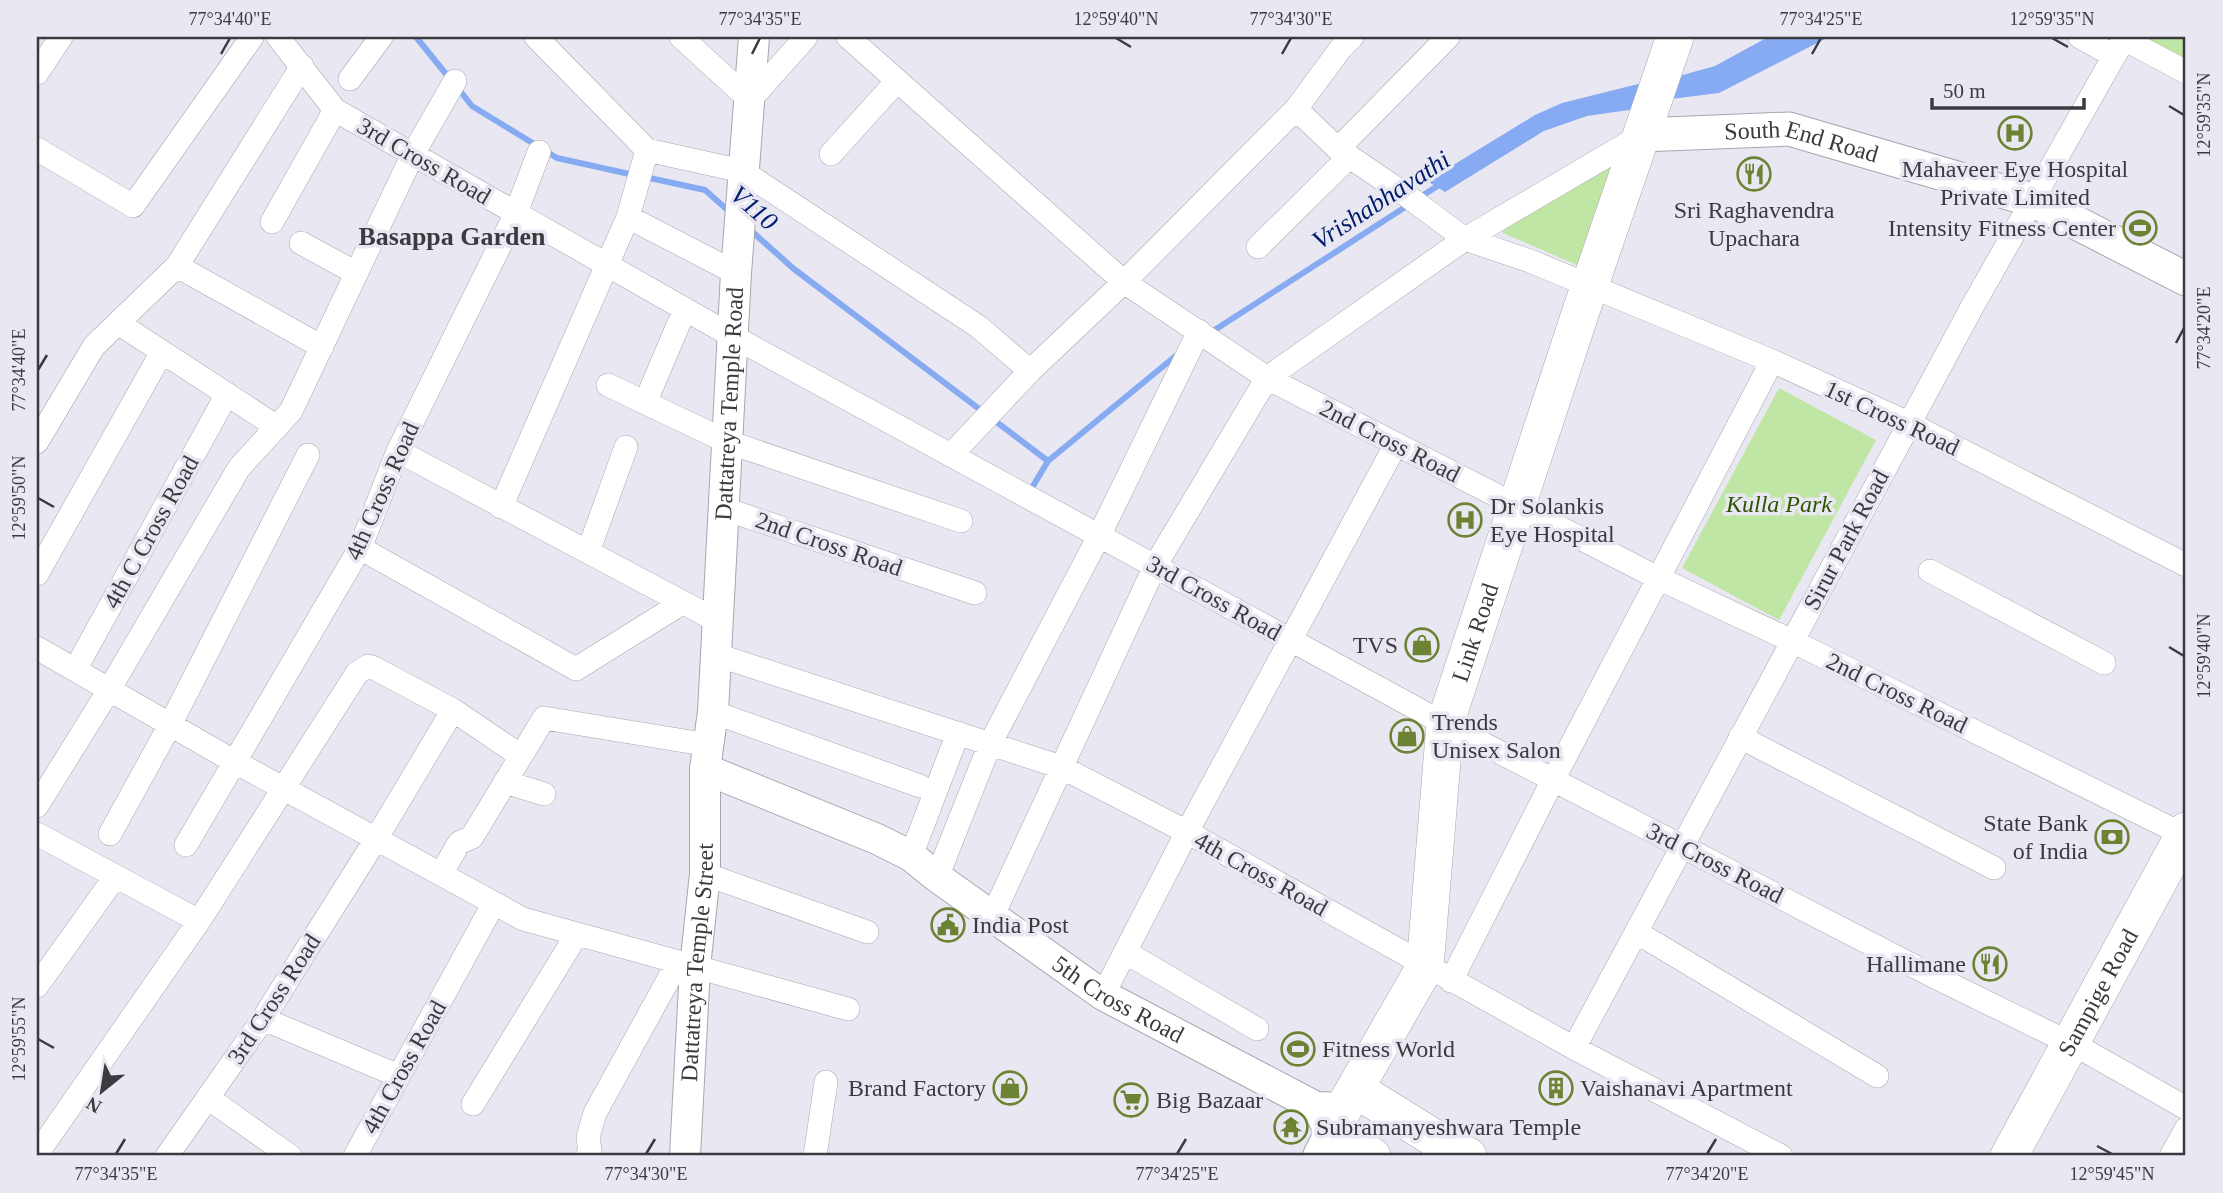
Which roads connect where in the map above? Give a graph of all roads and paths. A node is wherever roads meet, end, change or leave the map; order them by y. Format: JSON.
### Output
{"nodes":[{"id":1,"x":60,"y":37,"type":"edge"},
{"id":2,"x":252,"y":37,"type":"edge"},
{"id":3,"x":278,"y":37,"type":"edge"},
{"id":4,"x":381,"y":37,"type":"edge"},
{"id":5,"x":536,"y":37,"type":"edge"},
{"id":6,"x":681,"y":37,"type":"edge"},
{"id":7,"x":754,"y":37,"type":"edge"},
{"id":8,"x":806,"y":37,"type":"edge"},
{"id":9,"x":848,"y":37,"type":"edge"},
{"id":10,"x":1448,"y":37,"type":"edge"},
{"id":11,"x":1675,"y":37,"type":"edge"},
{"id":12,"x":2080,"y":37,"type":"edge"},
{"id":13,"x":1340,"y":41,"type":"edge"},
{"id":14,"x":2121,"y":44,"type":"edge"},
{"id":15,"x":302,"y":66,"type":"junction"},
{"id":16,"x":2186,"y":72,"type":"edge"},
{"id":17,"x":37,"y":74,"type":"edge"},
{"id":18,"x":350,"y":79,"type":"dead end"},
{"id":19,"x":455,"y":81,"type":"dead end"},
{"id":20,"x":897,"y":81,"type":"junction"},
{"id":21,"x":750,"y":100,"type":"junction"},
{"id":22,"x":1651,"y":108,"type":"junction"},
{"id":23,"x":1296,"y":109,"type":"junction"},
{"id":24,"x":335,"y":110,"type":"junction"},
{"id":25,"x":37,"y":149,"type":"edge"},
{"id":26,"x":646,"y":150,"type":"junction"},
{"id":27,"x":539,"y":152,"type":"dead end"},
{"id":28,"x":1343,"y":153,"type":"junction"},
{"id":29,"x":413,"y":154,"type":"junction"},
{"id":30,"x":831,"y":154,"type":"dead end"},
{"id":31,"x":742,"y":171,"type":"junction"},
{"id":32,"x":2032,"y":200,"type":"junction"},
{"id":33,"x":516,"y":213,"type":"junction"},
{"id":34,"x":628,"y":217,"type":"junction"},
{"id":35,"x":272,"y":222,"type":"dead end"},
{"id":36,"x":1465,"y":239,"type":"junction"},
{"id":37,"x":301,"y":243,"type":"dead end"},
{"id":38,"x":1258,"y":247,"type":"dead end"},
{"id":39,"x":608,"y":265,"type":"junction"},
{"id":40,"x":177,"y":267,"type":"junction"},
{"id":41,"x":356,"y":273,"type":"junction"},
{"id":42,"x":736,"y":273,"type":"junction"},
{"id":43,"x":2186,"y":279,"type":"edge"},
{"id":44,"x":1124,"y":282,"type":"junction"},
{"id":45,"x":1591,"y":287,"type":"junction"},
{"id":46,"x":685,"y":309,"type":"junction"},
{"id":47,"x":118,"y":323,"type":"junction"},
{"id":48,"x":1198,"y":332,"type":"junction"},
{"id":49,"x":732,"y":336,"type":"junction"},
{"id":50,"x":322,"y":346,"type":"junction"},
{"id":51,"x":162,"y":352,"type":"junction"},
{"id":52,"x":1772,"y":361,"type":"junction"},
{"id":53,"x":1030,"y":371,"type":"junction"},
{"id":54,"x":1267,"y":378,"type":"junction"},
{"id":55,"x":608,"y":385,"type":"dead end"},
{"id":56,"x":227,"y":394,"type":"junction"},
{"id":57,"x":645,"y":403,"type":"junction"},
{"id":58,"x":1908,"y":423,"type":"junction"},
{"id":59,"x":277,"y":427,"type":"junction"},
{"id":60,"x":37,"y":442,"type":"edge"},
{"id":61,"x":728,"y":442,"type":"junction"},
{"id":62,"x":1395,"y":444,"type":"junction"},
{"id":63,"x":626,"y":447,"type":"dead end"},
{"id":64,"x":398,"y":451,"type":"junction"},
{"id":65,"x":952,"y":454,"type":"junction"},
{"id":66,"x":308,"y":455,"type":"dead end"},
{"id":67,"x":1517,"y":506,"type":"junction"},
{"id":68,"x":501,"y":507,"type":"junction"},
{"id":69,"x":722,"y":508,"type":"junction"},
{"id":70,"x":961,"y":521,"type":"dead end"},
{"id":71,"x":1099,"y":536,"type":"junction"},
{"id":72,"x":360,"y":548,"type":"junction"},
{"id":73,"x":588,"y":552,"type":"junction"},
{"id":74,"x":2186,"y":565,"type":"edge"},
{"id":75,"x":1155,"y":566,"type":"junction"},
{"id":76,"x":1930,"y":571,"type":"dead end"},
{"id":77,"x":37,"y":573,"type":"edge"},
{"id":78,"x":1658,"y":578,"type":"junction"},
{"id":79,"x":975,"y":593,"type":"dead end"},
{"id":80,"x":682,"y":603,"type":"junction"},
{"id":81,"x":716,"y":620,"type":"junction"},
{"id":82,"x":1290,"y":640,"type":"junction"},
{"id":83,"x":1792,"y":641,"type":"junction"},
{"id":84,"x":714,"y":654,"type":"junction"},
{"id":85,"x":39,"y":655,"type":"edge"},
{"id":86,"x":2104,"y":663,"type":"dead end"},
{"id":87,"x":75,"y":670,"type":"junction"},
{"id":88,"x":109,"y":690,"type":"junction"},
{"id":89,"x":453,"y":710,"type":"junction"},
{"id":90,"x":713,"y":712,"type":"junction"},
{"id":91,"x":1445,"y":724,"type":"junction"},
{"id":92,"x":170,"y":725,"type":"junction"},
{"id":93,"x":958,"y":733,"type":"junction"},
{"id":94,"x":1741,"y":737,"type":"junction"},
{"id":95,"x":990,"y":744,"type":"junction"},
{"id":96,"x":521,"y":755,"type":"junction"},
{"id":97,"x":707,"y":757,"type":"junction"},
{"id":98,"x":235,"y":762,"type":"junction"},
{"id":99,"x":1061,"y":767,"type":"junction"},
{"id":100,"x":1553,"y":780,"type":"junction"},
{"id":101,"x":505,"y":782,"type":"junction"},
{"id":102,"x":920,"y":786,"type":"dead end"},
{"id":103,"x":283,"y":788,"type":"junction"},
{"id":104,"x":544,"y":794,"type":"dead end"},
{"id":105,"x":37,"y":806,"type":"edge"},
{"id":106,"x":1187,"y":832,"type":"junction"},
{"id":107,"x":37,"y":834,"type":"edge"},
{"id":108,"x":110,"y":834,"type":"dead end"},
{"id":109,"x":2186,"y":834,"type":"edge"},
{"id":110,"x":376,"y":839,"type":"junction"},
{"id":111,"x":186,"y":845,"type":"dead end"},
{"id":112,"x":1682,"y":846,"type":"junction"},
{"id":113,"x":911,"y":856,"type":"junction"},
{"id":114,"x":1994,"y":868,"type":"dead end"},
{"id":115,"x":441,"y":874,"type":"junction"},
{"id":116,"x":705,"y":874,"type":"junction"},
{"id":117,"x":115,"y":877,"type":"junction"},
{"id":118,"x":937,"y":877,"type":"junction"},
{"id":119,"x":494,"y":903,"type":"junction"},
{"id":120,"x":992,"y":917,"type":"junction"},
{"id":121,"x":199,"y":921,"type":"junction"},
{"id":122,"x":867,"y":932,"type":"dead end"},
{"id":123,"x":1636,"y":932,"type":"junction"},
{"id":124,"x":577,"y":934,"type":"junction"},
{"id":125,"x":1125,"y":952,"type":"junction"},
{"id":126,"x":686,"y":965,"type":"junction"},
{"id":127,"x":1438,"y":974,"type":"junction"},
{"id":128,"x":37,"y":986,"type":"edge"},
{"id":129,"x":1102,"y":995,"type":"junction"},
{"id":130,"x":848,"y":1009,"type":"dead end"},
{"id":131,"x":262,"y":1019,"type":"junction"},
{"id":132,"x":1257,"y":1029,"type":"dead end"},
{"id":133,"x":2070,"y":1044,"type":"junction"},
{"id":134,"x":1574,"y":1048,"type":"junction"},
{"id":135,"x":399,"y":1076,"type":"junction"},
{"id":136,"x":1877,"y":1076,"type":"dead end"},
{"id":137,"x":826,"y":1082,"type":"dead end"},
{"id":138,"x":208,"y":1098,"type":"junction"},
{"id":139,"x":473,"y":1104,"type":"dead end"},
{"id":140,"x":2186,"y":1108,"type":"edge"},
{"id":141,"x":1330,"y":1128,"type":"edge"},
{"id":142,"x":2186,"y":1129,"type":"edge"},
{"id":143,"x":37,"y":1154,"type":"edge"},
{"id":144,"x":593,"y":1154,"type":"edge"},
{"id":145,"x":167,"y":1156,"type":"edge"},
{"id":146,"x":290,"y":1156,"type":"edge"},
{"id":147,"x":355,"y":1156,"type":"edge"},
{"id":148,"x":685,"y":1156,"type":"edge"},
{"id":149,"x":816,"y":1156,"type":"edge"},
{"id":150,"x":1372,"y":1156,"type":"edge"},
{"id":151,"x":1430,"y":1156,"type":"edge"},
{"id":152,"x":1468,"y":1156,"type":"edge"},
{"id":153,"x":1782,"y":1156,"type":"edge"},
{"id":154,"x":2009,"y":1156,"type":"edge"},
{"id":155,"x":2171,"y":1156,"type":"edge"}],
"edges":[{"from":1,"to":17,"type":"street"},
{"from":2,"to":25,"type":"street"},
{"from":3,"to":15,"type":"street","name":"3rd Cross Road"},
{"from":4,"to":18,"type":"street"},
{"from":5,"to":26,"type":"street"},
{"from":6,"to":21,"type":"street"},
{"from":7,"to":21,"type":"street","name":"Dattatreya Temple Road"},
{"from":8,"to":21,"type":"street"},
{"from":9,"to":20,"type":"street","name":"2nd Cross Road"},
{"from":10,"to":28,"type":"street"},
{"from":11,"to":22,"type":"main road","name":"Link Road"},
{"from":12,"to":14,"type":"street"},
{"from":13,"to":23,"type":"street"},
{"from":14,"to":16,"type":"street"},
{"from":14,"to":32,"type":"street","name":"Sirur Park Road"},
{"from":15,"to":24,"type":"street","name":"3rd Cross Road"},
{"from":15,"to":40,"type":"street"},
{"from":19,"to":29,"type":"street"},
{"from":20,"to":30,"type":"street"},
{"from":20,"to":44,"type":"street","name":"2nd Cross Road"},
{"from":21,"to":31,"type":"street","name":"Dattatreya Temple Road"},
{"from":22,"to":32,"type":"main road","name":"South End Road"},
{"from":22,"to":36,"type":"street"},
{"from":22,"to":45,"type":"main road","name":"Link Road"},
{"from":23,"to":28,"type":"street","name":"1st Cross Road"},
{"from":23,"to":44,"type":"street"},
{"from":24,"to":29,"type":"street","name":"3rd Cross Road"},
{"from":24,"to":35,"type":"street"},
{"from":26,"to":31,"type":"street"},
{"from":26,"to":34,"type":"street"},
{"from":27,"to":33,"type":"street","name":"4th Cross Road"},
{"from":28,"to":36,"type":"street","name":"1st Cross Road"},
{"from":28,"to":38,"type":"street"},
{"from":29,"to":33,"type":"street","name":"3rd Cross Road"},
{"from":29,"to":41,"type":"street"},
{"from":31,"to":42,"type":"street","name":"Dattatreya Temple Road"},
{"from":31,"to":53,"type":"street"},
{"from":32,"to":43,"type":"main road","name":"South End Road"},
{"from":32,"to":58,"type":"street","name":"Sirur Park Road"},
{"from":33,"to":39,"type":"street","name":"3rd Cross Road"},
{"from":33,"to":64,"type":"street","name":"4th Cross Road"},
{"from":34,"to":39,"type":"street"},
{"from":34,"to":42,"type":"street"},
{"from":36,"to":45,"type":"street","name":"1st Cross Road"},
{"from":36,"to":54,"type":"street"},
{"from":37,"to":41,"type":"street"},
{"from":39,"to":46,"type":"street","name":"3rd Cross Road"},
{"from":39,"to":68,"type":"street"},
{"from":40,"to":47,"type":"street"},
{"from":40,"to":50,"type":"street"},
{"from":41,"to":50,"type":"street"},
{"from":42,"to":49,"type":"street","name":"Dattatreya Temple Road"},
{"from":44,"to":48,"type":"street","name":"2nd Cross Road"},
{"from":44,"to":53,"type":"street"},
{"from":45,"to":52,"type":"street","name":"1st Cross Road"},
{"from":45,"to":67,"type":"main road","name":"Link Road"},
{"from":46,"to":49,"type":"street","name":"3rd Cross Road"},
{"from":46,"to":57,"type":"street"},
{"from":47,"to":51,"type":"street"},
{"from":47,"to":60,"type":"street"},
{"from":48,"to":54,"type":"street","name":"2nd Cross Road"},
{"from":48,"to":71,"type":"street"},
{"from":49,"to":61,"type":"street","name":"Dattatreya Temple Road"},
{"from":49,"to":65,"type":"street","name":"3rd Cross Road"},
{"from":50,"to":59,"type":"street"},
{"from":51,"to":56,"type":"street"},
{"from":51,"to":77,"type":"street"},
{"from":52,"to":58,"type":"street","name":"1st Cross Road"},
{"from":52,"to":78,"type":"street"},
{"from":53,"to":65,"type":"street"},
{"from":54,"to":62,"type":"street","name":"2nd Cross Road"},
{"from":54,"to":75,"type":"street"},
{"from":55,"to":57,"type":"street"},
{"from":56,"to":59,"type":"street"},
{"from":56,"to":87,"type":"street","name":"4th C Cross Road"},
{"from":57,"to":61,"type":"street"},
{"from":58,"to":74,"type":"street","name":"1st Cross Road"},
{"from":58,"to":83,"type":"street","name":"Sirur Park Road"},
{"from":59,"to":88,"type":"street"},
{"from":61,"to":69,"type":"street","name":"Dattatreya Temple Road"},
{"from":61,"to":70,"type":"street"},
{"from":62,"to":67,"type":"street","name":"2nd Cross Road"},
{"from":62,"to":82,"type":"street"},
{"from":63,"to":73,"type":"street"},
{"from":64,"to":68,"type":"street"},
{"from":64,"to":72,"type":"street","name":"4th Cross Road"},
{"from":65,"to":71,"type":"street","name":"3rd Cross Road"},
{"from":66,"to":92,"type":"street"},
{"from":67,"to":78,"type":"street","name":"2nd Cross Road"},
{"from":67,"to":91,"type":"main road","name":"Link Road"},
{"from":68,"to":73,"type":"street"},
{"from":69,"to":79,"type":"street","name":"2nd Cross Road"},
{"from":69,"to":81,"type":"street","name":"Dattatreya Temple Road"},
{"from":71,"to":75,"type":"street","name":"3rd Cross Road"},
{"from":71,"to":95,"type":"street"},
{"from":72,"to":80,"type":"street"},
{"from":72,"to":98,"type":"street","name":"4th Cross Road"},
{"from":73,"to":80,"type":"street"},
{"from":75,"to":82,"type":"street","name":"3rd Cross Road"},
{"from":75,"to":99,"type":"street"},
{"from":76,"to":86,"type":"street"},
{"from":78,"to":83,"type":"street","name":"2nd Cross Road"},
{"from":78,"to":100,"type":"street"},
{"from":80,"to":81,"type":"street"},
{"from":81,"to":84,"type":"street","name":"Dattatreya Temple Road"},
{"from":82,"to":91,"type":"street","name":"3rd Cross Road"},
{"from":82,"to":106,"type":"street"},
{"from":83,"to":94,"type":"street","name":"Sirur Park Road"},
{"from":83,"to":109,"type":"street","name":"2nd Cross Road"},
{"from":84,"to":90,"type":"street","name":"Dattatreya Temple Road"},
{"from":84,"to":93,"type":"street","name":"4th Cross Road"},
{"from":85,"to":87,"type":"street"},
{"from":87,"to":88,"type":"street"},
{"from":88,"to":92,"type":"street"},
{"from":88,"to":105,"type":"street"},
{"from":89,"to":96,"type":"street"},
{"from":89,"to":103,"type":"street"},
{"from":89,"to":110,"type":"street","name":"3rd Cross Road"},
{"from":90,"to":97,"type":"street","name":"Dattatreya Temple Road"},
{"from":90,"to":102,"type":"street"},
{"from":91,"to":100,"type":"street","name":"3rd Cross Road"},
{"from":91,"to":127,"type":"main road","name":"Link Road"},
{"from":92,"to":98,"type":"street"},
{"from":92,"to":108,"type":"street"},
{"from":93,"to":95,"type":"street","name":"4th Cross Road"},
{"from":93,"to":113,"type":"street"},
{"from":94,"to":112,"type":"street","name":"Sirur Park Road"},
{"from":94,"to":114,"type":"street"},
{"from":95,"to":99,"type":"street","name":"4th Cross Road"},
{"from":95,"to":118,"type":"street"},
{"from":96,"to":97,"type":"street"},
{"from":96,"to":101,"type":"street"},
{"from":97,"to":113,"type":"street","name":"5th Cross Road"},
{"from":97,"to":116,"type":"street","name":"Dattatreya Temple Street"},
{"from":98,"to":103,"type":"street"},
{"from":98,"to":111,"type":"street","name":"4th Cross Road"},
{"from":99,"to":106,"type":"street","name":"4th Cross Road"},
{"from":99,"to":120,"type":"street"},
{"from":100,"to":112,"type":"street","name":"3rd Cross Road"},
{"from":100,"to":127,"type":"street"},
{"from":101,"to":104,"type":"street"},
{"from":101,"to":115,"type":"street"},
{"from":103,"to":110,"type":"street"},
{"from":103,"to":121,"type":"street"},
{"from":106,"to":125,"type":"street"},
{"from":106,"to":127,"type":"street","name":"4th Cross Road"},
{"from":107,"to":117,"type":"street"},
{"from":109,"to":133,"type":"main road","name":"Sampige Road"},
{"from":110,"to":115,"type":"street"},
{"from":110,"to":131,"type":"street","name":"3rd Cross Road"},
{"from":112,"to":123,"type":"street","name":"Sirur Park Road"},
{"from":112,"to":133,"type":"street","name":"3rd Cross Road"},
{"from":113,"to":118,"type":"street","name":"5th Cross Road"},
{"from":115,"to":119,"type":"street"},
{"from":116,"to":122,"type":"street"},
{"from":116,"to":126,"type":"street","name":"Dattatreya Temple Street"},
{"from":117,"to":121,"type":"street"},
{"from":117,"to":128,"type":"street"},
{"from":118,"to":120,"type":"street","name":"5th Cross Road"},
{"from":119,"to":124,"type":"street"},
{"from":119,"to":135,"type":"street","name":"4th Cross Road"},
{"from":120,"to":129,"type":"street","name":"5th Cross Road"},
{"from":121,"to":143,"type":"street"},
{"from":123,"to":134,"type":"street","name":"Sirur Park Road"},
{"from":123,"to":136,"type":"street"},
{"from":124,"to":126,"type":"street"},
{"from":124,"to":139,"type":"street"},
{"from":125,"to":129,"type":"street"},
{"from":125,"to":132,"type":"street"},
{"from":126,"to":130,"type":"street"},
{"from":126,"to":144,"type":"street"},
{"from":126,"to":148,"type":"street","name":"Dattatreya Temple Street"},
{"from":127,"to":134,"type":"street","name":"4th Cross Road"},
{"from":127,"to":141,"type":"main road","name":"Link Road"},
{"from":129,"to":141,"type":"street","name":"5th Cross Road"},
{"from":131,"to":135,"type":"street"},
{"from":131,"to":138,"type":"street","name":"3rd Cross Road"},
{"from":133,"to":140,"type":"street","name":"3rd Cross Road"},
{"from":133,"to":154,"type":"main road","name":"Sampige Road"},
{"from":134,"to":153,"type":"street","name":"4th Cross Road"},
{"from":135,"to":147,"type":"street","name":"4th Cross Road"},
{"from":137,"to":149,"type":"street"},
{"from":138,"to":145,"type":"street","name":"3rd Cross Road"},
{"from":138,"to":146,"type":"street"},
{"from":141,"to":150,"type":"main road","name":"5th Cross Road"},
{"from":141,"to":151,"type":"main road"},
{"from":141,"to":152,"type":"main road"},
{"from":142,"to":155,"type":"street"}]}
